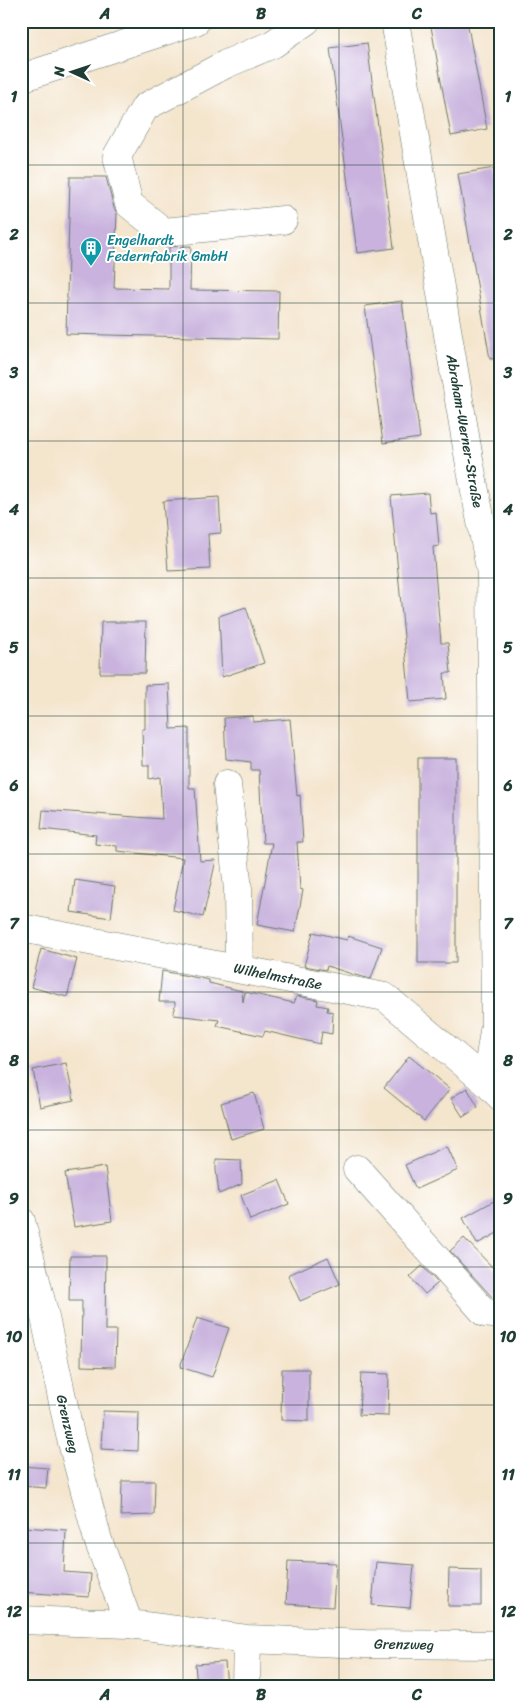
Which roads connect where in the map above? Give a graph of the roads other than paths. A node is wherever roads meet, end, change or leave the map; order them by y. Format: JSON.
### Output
{"nodes":[{"id":1,"x":196,"y":21,"type":"edge"},
{"id":2,"x":306,"y":21,"type":"edge"},
{"id":3,"x":395,"y":21,"type":"edge"},
{"id":4,"x":21,"y":78,"type":"edge"},
{"id":5,"x":283,"y":220,"type":"dead end"},
{"id":6,"x":496,"y":572,"type":"edge"},
{"id":7,"x":227,"y":784,"type":"dead end"},
{"id":8,"x":21,"y":928,"type":"edge"},
{"id":9,"x":239,"y":969,"type":"junction"},
{"id":10,"x":494,"y":1090,"type":"edge"},
{"id":11,"x":357,"y":1169,"type":"dead end"},
{"id":12,"x":21,"y":1221,"type":"edge"},
{"id":13,"x":501,"y":1315,"type":"edge"},
{"id":14,"x":21,"y":1620,"type":"edge"},
{"id":15,"x":129,"y":1624,"type":"junction"},
{"id":16,"x":247,"y":1638,"type":"junction"},
{"id":17,"x":501,"y":1646,"type":"edge"},
{"id":18,"x":246,"y":1687,"type":"edge"}],
"edges":[{"from":1,"to":4,"type":"street"},
{"from":2,"to":5,"type":"street"},
{"from":3,"to":6,"type":"street","name":"Abraham-Werner-Straße"},
{"from":6,"to":10,"type":"street","name":"Abraham-Werner-Straße"},
{"from":7,"to":9,"type":"street"},
{"from":8,"to":9,"type":"street","name":"Wilhelmstraße"},
{"from":9,"to":10,"type":"street","name":"Wilhelmstraße"},
{"from":11,"to":13,"type":"street"},
{"from":12,"to":15,"type":"street","name":"Grenzweg"},
{"from":14,"to":15,"type":"street","name":"Grenzweg"},
{"from":15,"to":16,"type":"street","name":"Grenzweg"},
{"from":16,"to":17,"type":"street","name":"Grenzweg"},
{"from":16,"to":18,"type":"street"}]}
